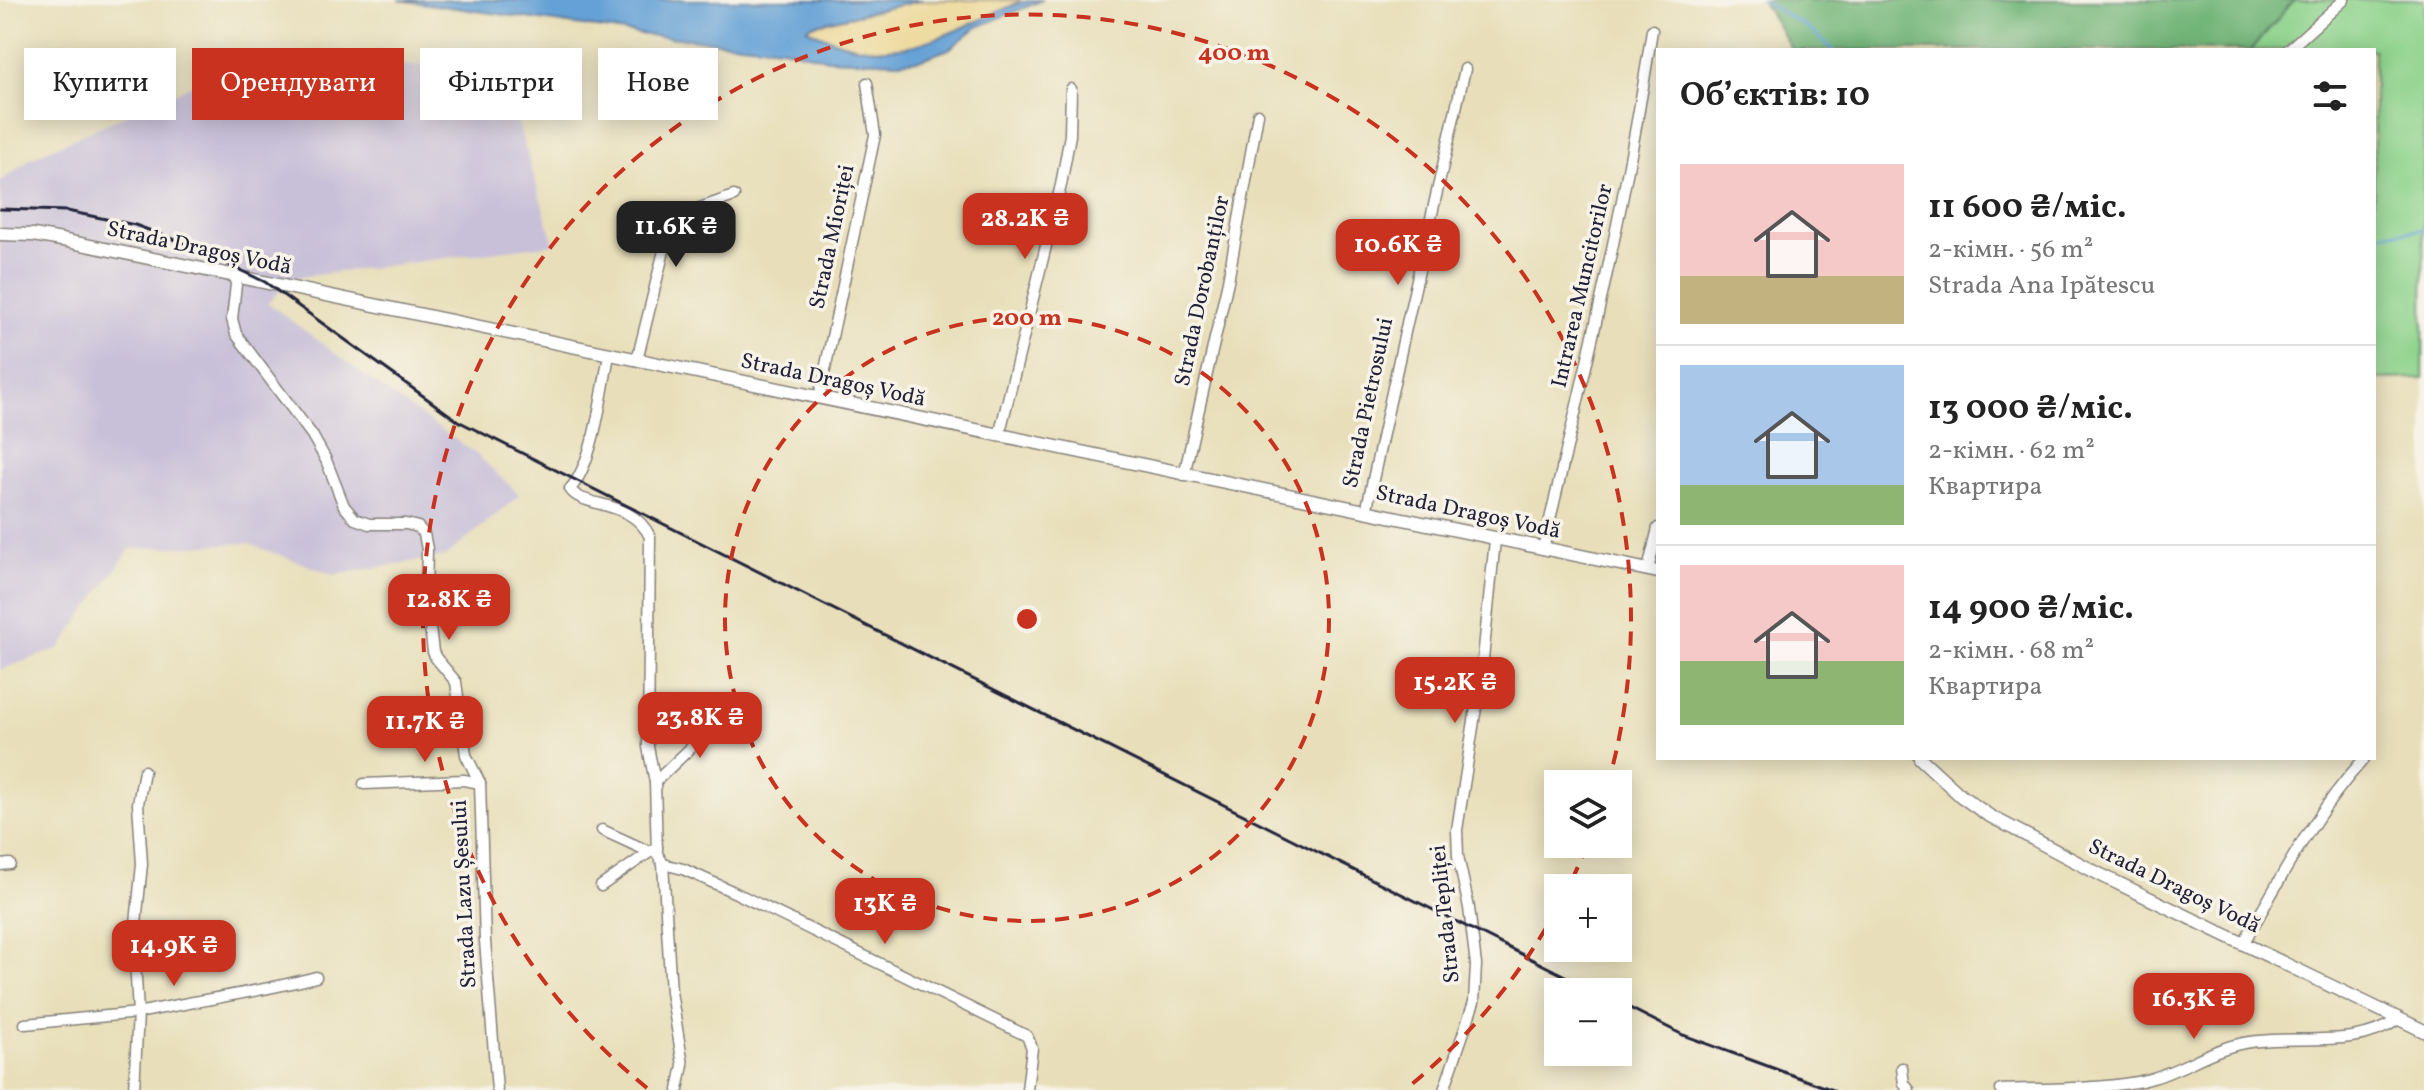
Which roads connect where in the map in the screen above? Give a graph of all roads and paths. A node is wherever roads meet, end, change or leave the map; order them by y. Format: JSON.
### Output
{"nodes":[{"id":1,"x":2344,"y":0,"type":"edge"},
{"id":2,"x":1652,"y":30,"type":"dead end"},
{"id":3,"x":2290,"y":48,"type":"edge"},
{"id":4,"x":1465,"y":69,"type":"dead end"},
{"id":5,"x":867,"y":83,"type":"dead end"},
{"id":6,"x":1071,"y":89,"type":"dead end"},
{"id":7,"x":1258,"y":114,"type":"dead end"},
{"id":8,"x":734,"y":196,"type":"dead end"},
{"id":9,"x":0,"y":234,"type":"edge"},
{"id":10,"x":237,"y":276,"type":"junction"},
{"id":11,"x":609,"y":355,"type":"junction"},
{"id":12,"x":637,"y":360,"type":"junction"},
{"id":13,"x":819,"y":398,"type":"junction"},
{"id":14,"x":999,"y":436,"type":"junction"},
{"id":15,"x":1184,"y":475,"type":"junction"},
{"id":16,"x":1366,"y":512,"type":"junction"},
{"id":17,"x":1495,"y":540,"type":"junction"},
{"id":18,"x":1656,"y":545,"type":"edge"},
{"id":19,"x":1543,"y":549,"type":"junction"},
{"id":20,"x":1653,"y":571,"type":"edge"},
{"id":21,"x":723,"y":717,"type":"dead end"},
{"id":22,"x":1922,"y":760,"type":"edge"},
{"id":23,"x":2363,"y":760,"type":"edge"},
{"id":24,"x":144,"y":771,"type":"dead end"},
{"id":25,"x":655,"y":782,"type":"junction"},
{"id":26,"x":480,"y":783,"type":"junction"},
{"id":27,"x":364,"y":784,"type":"dead end"},
{"id":28,"x":602,"y":830,"type":"dead end"},
{"id":29,"x":654,"y":850,"type":"junction"},
{"id":30,"x":663,"y":864,"type":"junction"},
{"id":31,"x":601,"y":886,"type":"dead end"},
{"id":32,"x":2243,"y":944,"type":"junction"},
{"id":33,"x":316,"y":977,"type":"dead end"},
{"id":34,"x":138,"y":1013,"type":"junction"},
{"id":35,"x":2398,"y":1019,"type":"junction"},
{"id":36,"x":25,"y":1024,"type":"dead end"},
{"id":37,"x":2424,"y":1031,"type":"edge"},
{"id":38,"x":1902,"y":1068,"type":"dead end"},
{"id":39,"x":134,"y":1090,"type":"edge"},
{"id":40,"x":497,"y":1090,"type":"edge"},
{"id":41,"x":678,"y":1090,"type":"edge"},
{"id":42,"x":1027,"y":1090,"type":"edge"},
{"id":43,"x":1444,"y":1090,"type":"edge"},
{"id":44,"x":1909,"y":1090,"type":"edge"},
{"id":45,"x":2001,"y":1090,"type":"edge"}],
"edges":[{"from":1,"to":3,"type":"street"},
{"from":2,"to":19,"type":"street","name":"Intrarea Muncitorilor"},
{"from":4,"to":16,"type":"street","name":"Strada Pietrosului"},
{"from":5,"to":13,"type":"street","name":"Strada Mioriței"},
{"from":6,"to":14,"type":"street"},
{"from":7,"to":15,"type":"street","name":"Strada Dorobanților"},
{"from":8,"to":12,"type":"street"},
{"from":9,"to":10,"type":"main road","name":"Strada Dragoș Vodă"},
{"from":10,"to":11,"type":"main road","name":"Strada Dragoș Vodă"},
{"from":10,"to":26,"type":"street","name":"Strada Lazu Șesului"},
{"from":11,"to":12,"type":"main road","name":"Strada Dragoș Vodă"},
{"from":11,"to":25,"type":"street"},
{"from":12,"to":13,"type":"main road","name":"Strada Dragoș Vodă"},
{"from":13,"to":14,"type":"main road","name":"Strada Dragoș Vodă"},
{"from":14,"to":15,"type":"main road","name":"Strada Dragoș Vodă"},
{"from":15,"to":16,"type":"main road","name":"Strada Dragoș Vodă"},
{"from":16,"to":17,"type":"main road","name":"Strada Dragoș Vodă"},
{"from":17,"to":19,"type":"main road","name":"Strada Dragoș Vodă"},
{"from":17,"to":43,"type":"street","name":"Strada Tepliței"},
{"from":18,"to":20,"type":"street"},
{"from":19,"to":20,"type":"main road","name":"Strada Dragoș Vodă"},
{"from":21,"to":25,"type":"street"},
{"from":22,"to":32,"type":"main road","name":"Strada Dragoș Vodă"},
{"from":23,"to":32,"type":"street"},
{"from":24,"to":34,"type":"street"},
{"from":25,"to":29,"type":"street"},
{"from":26,"to":27,"type":"street"},
{"from":26,"to":40,"type":"street","name":"Strada Lazu Șesului"},
{"from":28,"to":29,"type":"street"},
{"from":29,"to":30,"type":"street"},
{"from":29,"to":31,"type":"street"},
{"from":30,"to":41,"type":"street"},
{"from":30,"to":42,"type":"street"},
{"from":32,"to":35,"type":"main road","name":"Strada Dragoș Vodă"},
{"from":33,"to":34,"type":"street"},
{"from":34,"to":36,"type":"street"},
{"from":34,"to":39,"type":"street"},
{"from":35,"to":37,"type":"main road","name":"Strada Dragoș Vodă"},
{"from":35,"to":45,"type":"street"},
{"from":38,"to":44,"type":"street"}]}
